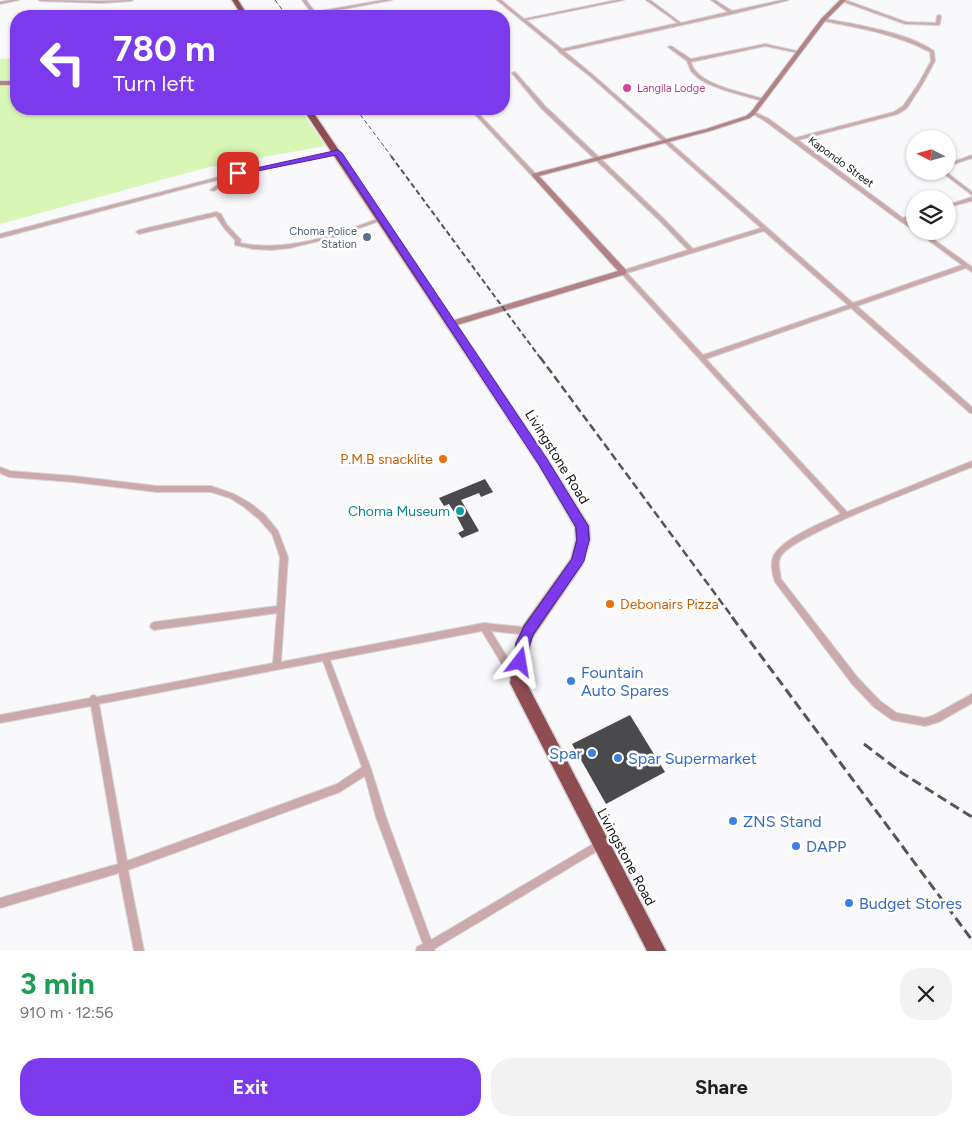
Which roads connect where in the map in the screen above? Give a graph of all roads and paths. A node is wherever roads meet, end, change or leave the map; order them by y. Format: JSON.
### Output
{"nodes":[{"id":1,"x":17,"y":0,"type":"edge"},
{"id":2,"x":41,"y":0,"type":"edge"},
{"id":3,"x":131,"y":0,"type":"edge"},
{"id":4,"x":354,"y":0,"type":"edge"},
{"id":5,"x":390,"y":0,"type":"edge"},
{"id":6,"x":499,"y":0,"type":"edge"},
{"id":7,"x":622,"y":0,"type":"edge"},
{"id":8,"x":648,"y":0,"type":"edge"},
{"id":9,"x":712,"y":0,"type":"edge"},
{"id":10,"x":769,"y":0,"type":"edge"},
{"id":11,"x":787,"y":0,"type":"edge"},
{"id":12,"x":842,"y":0,"type":"edge"},
{"id":13,"x":603,"y":2,"type":"edge"},
{"id":14,"x":0,"y":3,"type":"edge"},
{"id":15,"x":775,"y":3,"type":"junction"},
{"id":16,"x":355,"y":6,"type":"junction"},
{"id":17,"x":337,"y":10,"type":"edge"},
{"id":18,"x":732,"y":13,"type":"junction"},
{"id":19,"x":939,"y":16,"type":"dead end"},
{"id":20,"x":523,"y":20,"type":"junction"},
{"id":21,"x":823,"y":20,"type":"junction"},
{"id":22,"x":681,"y":24,"type":"junction"},
{"id":23,"x":670,"y":46,"type":"dead end"},
{"id":24,"x":560,"y":51,"type":"junction"},
{"id":25,"x":799,"y":52,"type":"junction"},
{"id":26,"x":689,"y":61,"type":"junction"},
{"id":27,"x":514,"y":73,"type":"dead end"},
{"id":28,"x":762,"y":100,"type":"junction"},
{"id":29,"x":754,"y":113,"type":"junction"},
{"id":30,"x":311,"y":115,"type":"edge"},
{"id":31,"x":478,"y":115,"type":"edge"},
{"id":32,"x":794,"y":140,"type":"junction"},
{"id":33,"x":664,"y":141,"type":"junction"},
{"id":34,"x":338,"y":153,"type":"junction"},
{"id":35,"x":972,"y":156,"type":"edge"},
{"id":36,"x":598,"y":158,"type":"junction"},
{"id":37,"x":956,"y":162,"type":"edge"},
{"id":38,"x":241,"y":172,"type":"junction"},
{"id":39,"x":534,"y":175,"type":"junction"},
{"id":40,"x":954,"y":180,"type":"edge"},
{"id":41,"x":212,"y":190,"type":"dead end"},
{"id":42,"x":972,"y":194,"type":"edge"},
{"id":43,"x":972,"y":199,"type":"edge"},
{"id":44,"x":956,"y":204,"type":"edge"},
{"id":45,"x":382,"y":219,"type":"junction"},
{"id":46,"x":906,"y":219,"type":"edge"},
{"id":47,"x":902,"y":220,"type":"junction"},
{"id":48,"x":906,"y":223,"type":"edge"},
{"id":49,"x":764,"y":229,"type":"junction"},
{"id":50,"x":139,"y":232,"type":"dead end"},
{"id":51,"x":0,"y":236,"type":"edge"},
{"id":52,"x":930,"y":240,"type":"edge"},
{"id":53,"x":692,"y":251,"type":"junction"},
{"id":54,"x":966,"y":266,"type":"junction"},
{"id":55,"x":972,"y":270,"type":"edge"},
{"id":56,"x":622,"y":272,"type":"junction"},
{"id":57,"x":852,"y":306,"type":"junction"},
{"id":58,"x":451,"y":324,"type":"junction"},
{"id":59,"x":702,"y":358,"type":"junction"},
{"id":60,"x":972,"y":412,"type":"edge"},
{"id":61,"x":972,"y":464,"type":"edge"},
{"id":62,"x":0,"y":470,"type":"edge"},
{"id":63,"x":846,"y":515,"type":"junction"},
{"id":64,"x":281,"y":609,"type":"junction"},
{"id":65,"x":154,"y":626,"type":"dead end"},
{"id":66,"x":484,"y":627,"type":"junction"},
{"id":67,"x":528,"y":631,"type":"junction"},
{"id":68,"x":325,"y":657,"type":"junction"},
{"id":69,"x":277,"y":666,"type":"junction"},
{"id":70,"x":518,"y":683,"type":"junction"},
{"id":71,"x":972,"y":698,"type":"edge"},
{"id":72,"x":94,"y":700,"type":"junction"},
{"id":73,"x":0,"y":719,"type":"edge"},
{"id":74,"x":367,"y":769,"type":"junction"},
{"id":75,"x":601,"y":844,"type":"junction"},
{"id":76,"x":122,"y":867,"type":"junction"},
{"id":77,"x":0,"y":903,"type":"edge"},
{"id":78,"x":427,"y":950,"type":"edge"},
{"id":79,"x":139,"y":951,"type":"edge"},
{"id":80,"x":657,"y":951,"type":"edge"}],
"edges":[{"from":1,"to":14,"type":"street"},
{"from":2,"to":3,"type":"street"},
{"from":4,"to":16,"type":"street"},
{"from":5,"to":16,"type":"street"},
{"from":6,"to":20,"type":"street"},
{"from":7,"to":13,"type":"street"},
{"from":8,"to":22,"type":"street"},
{"from":9,"to":18,"type":"street"},
{"from":10,"to":15,"type":"street"},
{"from":11,"to":15,"type":"street"},
{"from":12,"to":19,"type":"street"},
{"from":12,"to":21,"type":"street"},
{"from":13,"to":20,"type":"street"},
{"from":15,"to":18,"type":"street"},
{"from":16,"to":17,"type":"street"},
{"from":18,"to":22,"type":"street"},
{"from":20,"to":24,"type":"street"},
{"from":21,"to":25,"type":"street"},
{"from":21,"to":32,"type":"street"},
{"from":22,"to":24,"type":"street"},
{"from":23,"to":26,"type":"street"},
{"from":24,"to":33,"type":"street"},
{"from":25,"to":26,"type":"street"},
{"from":25,"to":28,"type":"street"},
{"from":26,"to":28,"type":"street"},
{"from":27,"to":36,"type":"street"},
{"from":28,"to":29,"type":"street"},
{"from":29,"to":32,"type":"street","name":"Kapondo Street"},
{"from":29,"to":33,"type":"street"},
{"from":30,"to":34,"type":"highway","name":"Livingstone Road"},
{"from":31,"to":39,"type":"street"},
{"from":32,"to":47,"type":"street","name":"Kapondo Street"},
{"from":33,"to":36,"type":"street"},
{"from":33,"to":49,"type":"street"},
{"from":34,"to":38,"type":"street"},
{"from":34,"to":45,"type":"highway","name":"Livingstone Road"},
{"from":35,"to":37,"type":"street"},
{"from":36,"to":39,"type":"street"},
{"from":36,"to":53,"type":"street"},
{"from":38,"to":41,"type":"street"},
{"from":38,"to":51,"type":"street"},
{"from":39,"to":56,"type":"street"},
{"from":40,"to":42,"type":"street"},
{"from":43,"to":44,"type":"street"},
{"from":45,"to":50,"type":"street"},
{"from":45,"to":58,"type":"highway","name":"Livingstone Road"},
{"from":46,"to":47,"type":"street"},
{"from":47,"to":48,"type":"street","name":"Kapondo Street"},
{"from":49,"to":53,"type":"street"},
{"from":49,"to":57,"type":"street"},
{"from":52,"to":54,"type":"street"},
{"from":53,"to":56,"type":"street"},
{"from":54,"to":55,"type":"street"},
{"from":54,"to":57,"type":"street"},
{"from":56,"to":58,"type":"street"},
{"from":56,"to":59,"type":"street"},
{"from":57,"to":59,"type":"street"},
{"from":57,"to":60,"type":"street"},
{"from":58,"to":67,"type":"highway","name":"Livingstone Road"},
{"from":59,"to":63,"type":"street"},
{"from":61,"to":63,"type":"street"},
{"from":62,"to":64,"type":"street"},
{"from":63,"to":71,"type":"street"},
{"from":64,"to":65,"type":"street"},
{"from":64,"to":69,"type":"street"},
{"from":66,"to":67,"type":"street"},
{"from":66,"to":68,"type":"street"},
{"from":66,"to":70,"type":"street"},
{"from":67,"to":70,"type":"highway","name":"Livingstone Road"},
{"from":68,"to":69,"type":"street"},
{"from":68,"to":74,"type":"street"},
{"from":69,"to":72,"type":"street"},
{"from":70,"to":75,"type":"highway","name":"Livingstone Road"},
{"from":72,"to":73,"type":"street"},
{"from":72,"to":76,"type":"street"},
{"from":74,"to":76,"type":"street"},
{"from":74,"to":78,"type":"street"},
{"from":75,"to":78,"type":"street"},
{"from":75,"to":80,"type":"highway","name":"Livingstone Road"},
{"from":76,"to":77,"type":"street"},
{"from":76,"to":79,"type":"street"}]}
